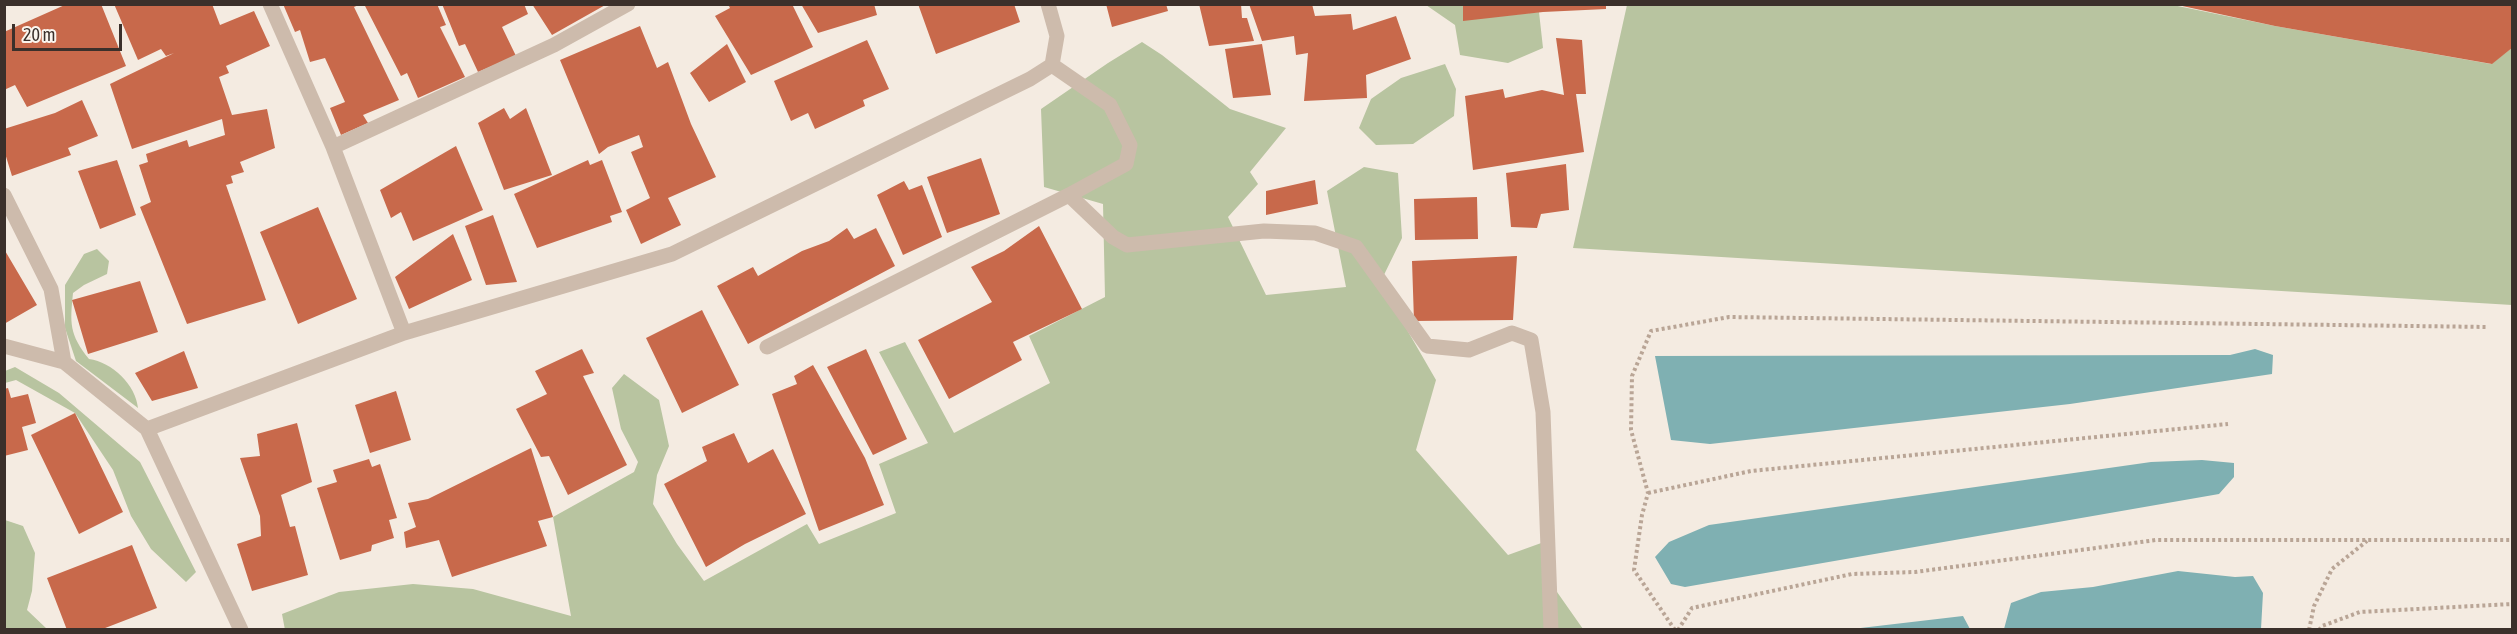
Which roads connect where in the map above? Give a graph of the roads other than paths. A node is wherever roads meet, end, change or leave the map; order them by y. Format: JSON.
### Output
{"nodes":[{"id":1,"x":270,"y":4,"type":"edge"},
{"id":2,"x":628,"y":4,"type":"edge"},
{"id":3,"x":1048,"y":4,"type":"edge"},
{"id":4,"x":1052,"y":65,"type":"junction"},
{"id":5,"x":333,"y":147,"type":"junction"},
{"id":6,"x":4,"y":195,"type":"edge"},
{"id":7,"x":1069,"y":195,"type":"junction"},
{"id":8,"x":404,"y":333,"type":"junction"},
{"id":9,"x":4,"y":346,"type":"edge"},
{"id":10,"x":767,"y":347,"type":"dead end"},
{"id":11,"x":64,"y":362,"type":"junction"},
{"id":12,"x":147,"y":429,"type":"junction"},
{"id":13,"x":241,"y":630,"type":"edge"},
{"id":14,"x":1551,"y":630,"type":"edge"}],
"edges":[{"from":1,"to":5,"type":"street"},
{"from":2,"to":5,"type":"street"},
{"from":3,"to":4,"type":"street"},
{"from":4,"to":7,"type":"street"},
{"from":4,"to":8,"type":"street"},
{"from":5,"to":8,"type":"street"},
{"from":6,"to":11,"type":"street"},
{"from":7,"to":10,"type":"street"},
{"from":7,"to":14,"type":"street"},
{"from":8,"to":12,"type":"street"},
{"from":9,"to":11,"type":"street"},
{"from":11,"to":12,"type":"street"},
{"from":12,"to":13,"type":"street"}]}
